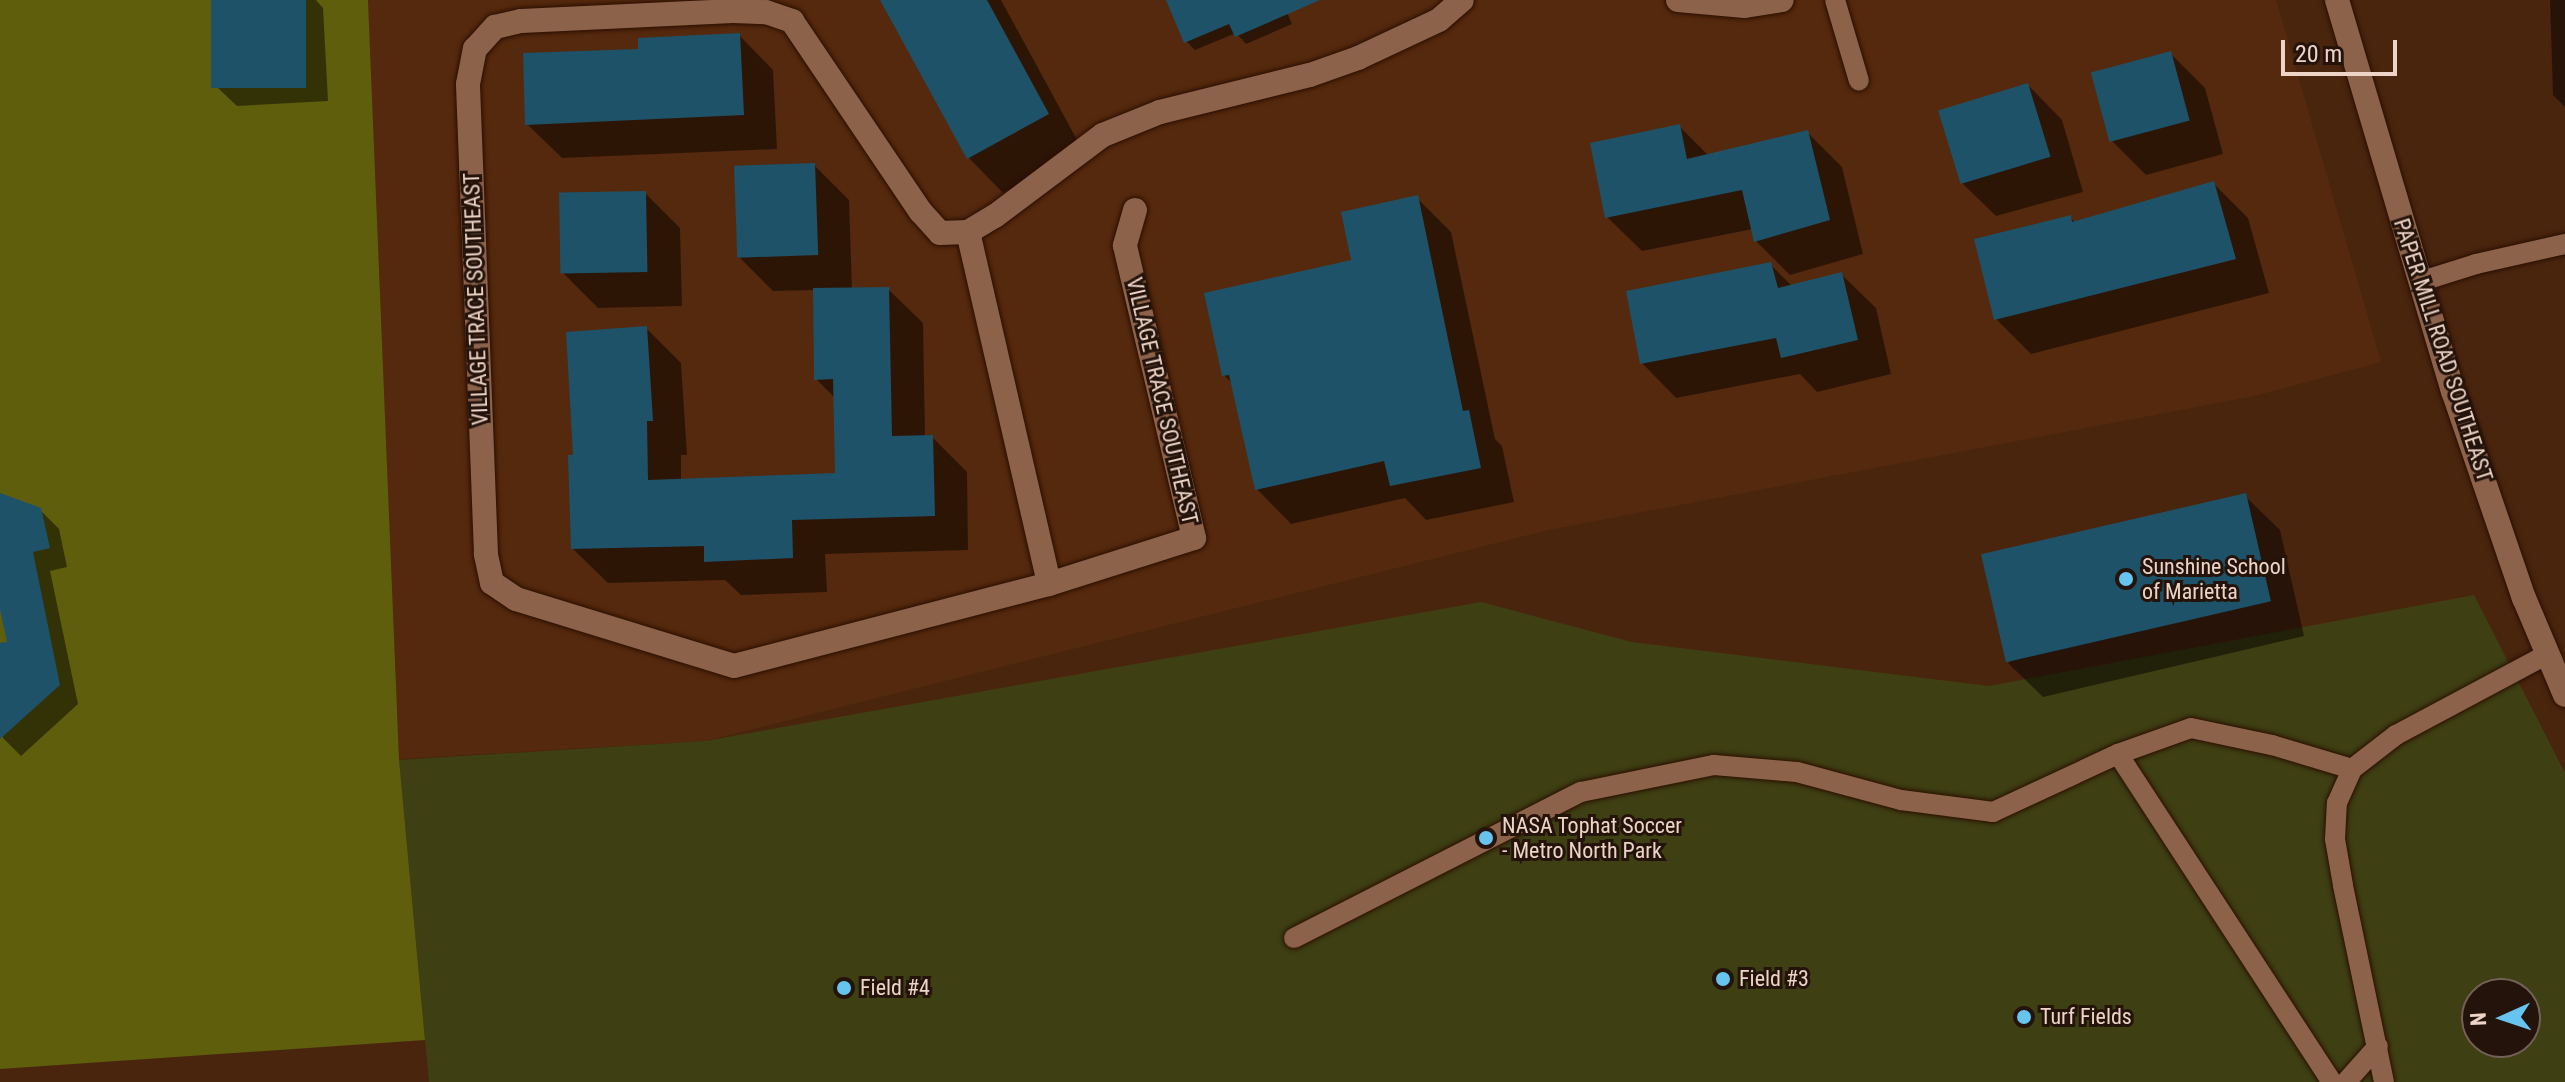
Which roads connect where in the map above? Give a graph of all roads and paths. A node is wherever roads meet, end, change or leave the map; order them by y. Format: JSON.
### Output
{"nodes":[{"id":1,"x":1462,"y":0,"type":"edge"},
{"id":2,"x":1678,"y":0,"type":"edge"},
{"id":3,"x":1782,"y":0,"type":"edge"},
{"id":4,"x":1835,"y":0,"type":"edge"},
{"id":5,"x":2337,"y":0,"type":"edge"},
{"id":6,"x":1859,"y":81,"type":"dead end"},
{"id":7,"x":1135,"y":210,"type":"dead end"},
{"id":8,"x":968,"y":232,"type":"junction"},
{"id":9,"x":2565,"y":244,"type":"edge"},
{"id":10,"x":2419,"y":282,"type":"junction"},
{"id":11,"x":1049,"y":584,"type":"junction"},
{"id":12,"x":2546,"y":655,"type":"junction"},
{"id":13,"x":2565,"y":695,"type":"edge"},
{"id":14,"x":2118,"y":754,"type":"junction"},
{"id":15,"x":2352,"y":769,"type":"junction"},
{"id":16,"x":1294,"y":938,"type":"dead end"},
{"id":17,"x":2378,"y":1046,"type":"junction"},
{"id":18,"x":2332,"y":1082,"type":"edge"},
{"id":19,"x":2346,"y":1082,"type":"edge"},
{"id":20,"x":2384,"y":1082,"type":"edge"}],
"edges":[{"from":1,"to":8,"type":"street"},
{"from":2,"to":3,"type":"street"},
{"from":4,"to":6,"type":"lane"},
{"from":5,"to":10,"type":"street","name":"PAPER MILL ROAD SOUTHEAST"},
{"from":7,"to":11,"type":"street","name":"VILLAGE TRACE SOUTHEAST"},
{"from":8,"to":11,"type":"street"},
{"from":8,"to":11,"type":"street","name":"VILLAGE TRACE SOUTHEAST"},
{"from":9,"to":10,"type":"lane"},
{"from":10,"to":12,"type":"street","name":"PAPER MILL ROAD SOUTHEAST"},
{"from":12,"to":13,"type":"street","name":"PAPER MILL ROAD SOUTHEAST"},
{"from":12,"to":15,"type":"lane"},
{"from":14,"to":15,"type":"lane"},
{"from":14,"to":16,"type":"lane"},
{"from":14,"to":18,"type":"lane"},
{"from":15,"to":17,"type":"lane"},
{"from":17,"to":19,"type":"lane"},
{"from":17,"to":20,"type":"lane"}]}
